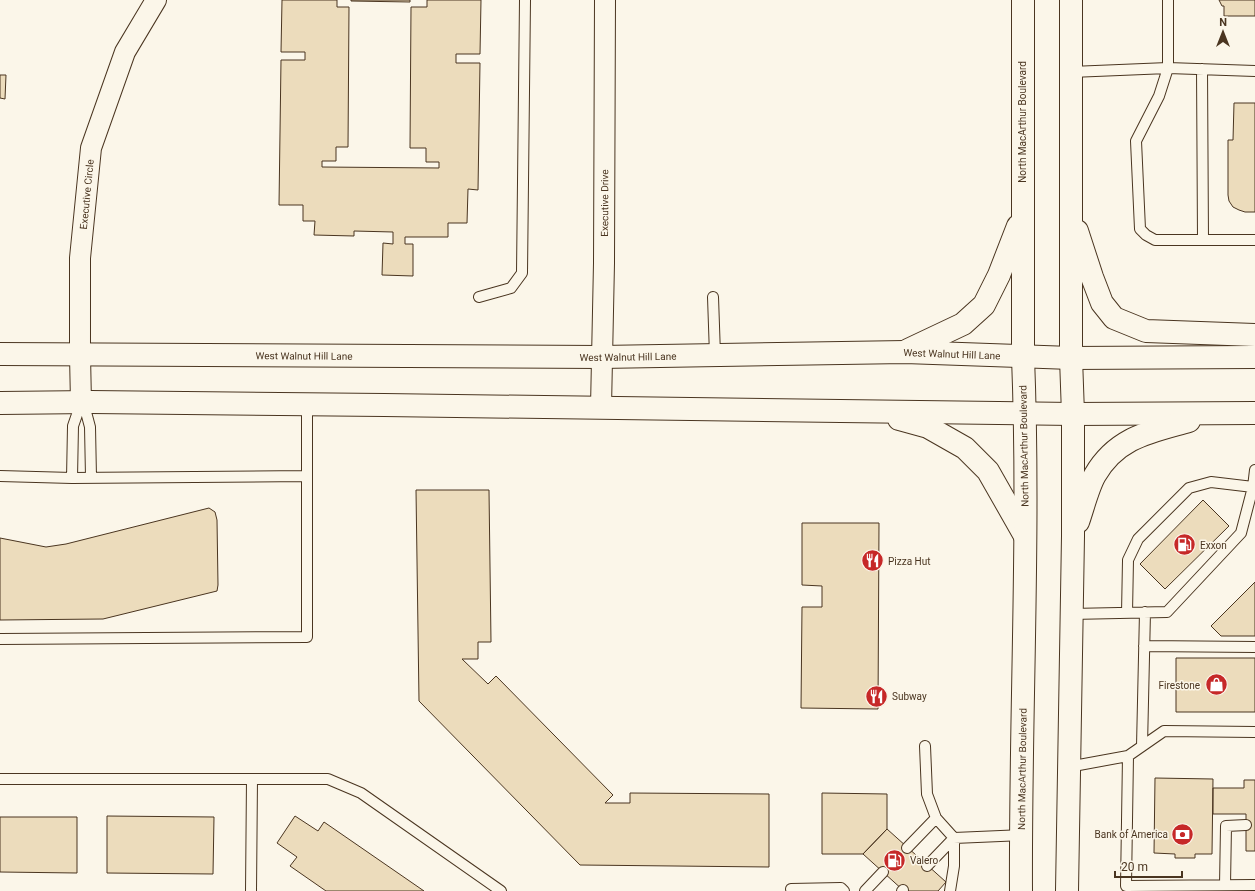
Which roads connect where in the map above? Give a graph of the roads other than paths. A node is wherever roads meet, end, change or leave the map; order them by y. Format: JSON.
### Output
{"nodes":[{"id":1,"x":156,"y":0,"type":"edge"},
{"id":2,"x":525,"y":0,"type":"edge"},
{"id":3,"x":605,"y":0,"type":"edge"},
{"id":4,"x":1022,"y":0,"type":"edge"},
{"id":5,"x":1071,"y":0,"type":"edge"},
{"id":6,"x":1168,"y":0,"type":"edge"},
{"id":7,"x":1168,"y":68,"type":"junction"},
{"id":8,"x":1202,"y":69,"type":"junction"},
{"id":9,"x":1255,"y":71,"type":"edge"},
{"id":10,"x":1071,"y":72,"type":"junction"},
{"id":11,"x":1070,"y":212,"type":"junction"},
{"id":12,"x":1022,"y":216,"type":"junction"},
{"id":13,"x":1203,"y":240,"type":"junction"},
{"id":14,"x":1255,"y":240,"type":"edge"},
{"id":15,"x":479,"y":296,"type":"dead end"},
{"id":16,"x":713,"y":297,"type":"dead end"},
{"id":17,"x":1255,"y":335,"type":"edge"},
{"id":18,"x":905,"y":352,"type":"junction"},
{"id":19,"x":0,"y":354,"type":"edge"},
{"id":20,"x":80,"y":355,"type":"junction"},
{"id":21,"x":715,"y":355,"type":"junction"},
{"id":22,"x":1023,"y":356,"type":"junction"},
{"id":23,"x":602,"y":357,"type":"junction"},
{"id":24,"x":1255,"y":357,"type":"edge"},
{"id":25,"x":1071,"y":358,"type":"junction"},
{"id":26,"x":0,"y":403,"type":"edge"},
{"id":27,"x":82,"y":403,"type":"junction"},
{"id":28,"x":307,"y":404,"type":"junction"},
{"id":29,"x":602,"y":407,"type":"junction"},
{"id":30,"x":867,"y":410,"type":"junction"},
{"id":31,"x":1025,"y":413,"type":"junction"},
{"id":32,"x":1214,"y":413,"type":"junction"},
{"id":33,"x":1255,"y":413,"type":"edge"},
{"id":34,"x":1073,"y":414,"type":"junction"},
{"id":35,"x":1255,"y":470,"type":"edge"},
{"id":36,"x":0,"y":476,"type":"edge"},
{"id":37,"x":307,"y":476,"type":"junction"},
{"id":38,"x":91,"y":477,"type":"junction"},
{"id":39,"x":72,"y":478,"type":"junction"},
{"id":40,"x":1253,"y":487,"type":"junction"},
{"id":41,"x":1025,"y":536,"type":"junction"},
{"id":42,"x":1073,"y":536,"type":"junction"},
{"id":43,"x":1144,"y":612,"type":"junction"},
{"id":44,"x":1127,"y":613,"type":"junction"},
{"id":45,"x":1071,"y":614,"type":"junction"},
{"id":46,"x":0,"y":639,"type":"edge"},
{"id":47,"x":1144,"y":646,"type":"junction"},
{"id":48,"x":1255,"y":647,"type":"edge"},
{"id":49,"x":1255,"y":732,"type":"edge"},
{"id":50,"x":925,"y":746,"type":"dead end"},
{"id":51,"x":1142,"y":746,"type":"junction"},
{"id":52,"x":1128,"y":756,"type":"junction"},
{"id":53,"x":1068,"y":767,"type":"junction"},
{"id":54,"x":0,"y":778,"type":"edge"},
{"id":55,"x":252,"y":779,"type":"junction"},
{"id":56,"x":936,"y":818,"type":"junction"},
{"id":57,"x":1246,"y":825,"type":"dead end"},
{"id":58,"x":1021,"y":835,"type":"junction"},
{"id":59,"x":954,"y":838,"type":"junction"},
{"id":60,"x":907,"y":848,"type":"dead end"},
{"id":61,"x":927,"y":866,"type":"dead end"},
{"id":62,"x":883,"y":872,"type":"dead end"},
{"id":63,"x":1225,"y":885,"type":"junction"},
{"id":64,"x":1255,"y":885,"type":"edge"},
{"id":65,"x":791,"y":889,"type":"dead end"},
{"id":66,"x":250,"y":891,"type":"edge"},
{"id":67,"x":501,"y":891,"type":"edge"},
{"id":68,"x":844,"y":891,"type":"edge"},
{"id":69,"x":865,"y":891,"type":"edge"},
{"id":70,"x":950,"y":891,"type":"edge"},
{"id":71,"x":1021,"y":891,"type":"edge"},
{"id":72,"x":1067,"y":891,"type":"edge"}],
"edges":[{"from":1,"to":20,"type":"street","name":"Executive Circle"},
{"from":2,"to":15,"type":"lane"},
{"from":3,"to":23,"type":"street","name":"Executive Drive"},
{"from":4,"to":12,"type":"main road","name":"North MacArthur Boulevard"},
{"from":5,"to":10,"type":"main road"},
{"from":6,"to":7,"type":"lane"},
{"from":7,"to":8,"type":"lane"},
{"from":7,"to":10,"type":"lane"},
{"from":7,"to":13,"type":"lane"},
{"from":8,"to":9,"type":"lane"},
{"from":8,"to":13,"type":"lane"},
{"from":10,"to":11,"type":"main road"},
{"from":11,"to":17,"type":"main road"},
{"from":11,"to":25,"type":"main road"},
{"from":12,"to":18,"type":"main road"},
{"from":12,"to":22,"type":"main road","name":"North MacArthur Boulevard"},
{"from":13,"to":14,"type":"lane"},
{"from":16,"to":21,"type":"lane"},
{"from":18,"to":21,"type":"main road","name":"West Walnut Hill Lane"},
{"from":18,"to":22,"type":"main road","name":"West Walnut Hill Lane"},
{"from":19,"to":20,"type":"main road","name":"West Walnut Hill Lane"},
{"from":20,"to":23,"type":"main road","name":"West Walnut Hill Lane"},
{"from":20,"to":27,"type":"street","name":"Executive Circle"},
{"from":21,"to":23,"type":"main road","name":"West Walnut Hill Lane"},
{"from":22,"to":25,"type":"main road","name":"West Walnut Hill Lane"},
{"from":22,"to":31,"type":"main road","name":"North MacArthur Boulevard"},
{"from":23,"to":29,"type":"street","name":"Executive Drive"},
{"from":24,"to":25,"type":"main road","name":"West Walnut Hill Lane"},
{"from":25,"to":34,"type":"main road"},
{"from":26,"to":27,"type":"main road"},
{"from":27,"to":28,"type":"main road"},
{"from":27,"to":38,"type":"lane"},
{"from":27,"to":39,"type":"lane"},
{"from":28,"to":29,"type":"main road"},
{"from":28,"to":37,"type":"lane"},
{"from":29,"to":30,"type":"main road"},
{"from":30,"to":31,"type":"main road"},
{"from":30,"to":41,"type":"main road"},
{"from":31,"to":34,"type":"main road"},
{"from":31,"to":41,"type":"main road","name":"North MacArthur Boulevard"},
{"from":32,"to":33,"type":"main road"},
{"from":32,"to":34,"type":"main road"},
{"from":32,"to":42,"type":"main road"},
{"from":34,"to":42,"type":"main road"},
{"from":35,"to":40,"type":"lane"},
{"from":36,"to":39,"type":"lane"},
{"from":37,"to":38,"type":"lane"},
{"from":37,"to":46,"type":"lane"},
{"from":38,"to":39,"type":"lane"},
{"from":40,"to":43,"type":"lane"},
{"from":40,"to":44,"type":"lane"},
{"from":41,"to":58,"type":"main road","name":"North MacArthur Boulevard"},
{"from":42,"to":45,"type":"main road"},
{"from":43,"to":44,"type":"lane"},
{"from":43,"to":47,"type":"lane"},
{"from":44,"to":45,"type":"lane"},
{"from":45,"to":53,"type":"main road"},
{"from":47,"to":48,"type":"lane"},
{"from":47,"to":51,"type":"lane"},
{"from":49,"to":51,"type":"lane"},
{"from":50,"to":56,"type":"lane"},
{"from":51,"to":52,"type":"lane"},
{"from":52,"to":53,"type":"lane"},
{"from":52,"to":63,"type":"lane"},
{"from":53,"to":72,"type":"main road"},
{"from":54,"to":55,"type":"lane"},
{"from":55,"to":66,"type":"lane"},
{"from":55,"to":67,"type":"lane"},
{"from":56,"to":59,"type":"lane"},
{"from":56,"to":60,"type":"lane"},
{"from":57,"to":63,"type":"lane"},
{"from":58,"to":59,"type":"lane"},
{"from":58,"to":71,"type":"main road","name":"North MacArthur Boulevard"},
{"from":59,"to":61,"type":"lane"},
{"from":59,"to":70,"type":"lane"},
{"from":62,"to":69,"type":"lane"},
{"from":63,"to":64,"type":"lane"},
{"from":65,"to":68,"type":"lane"}]}
